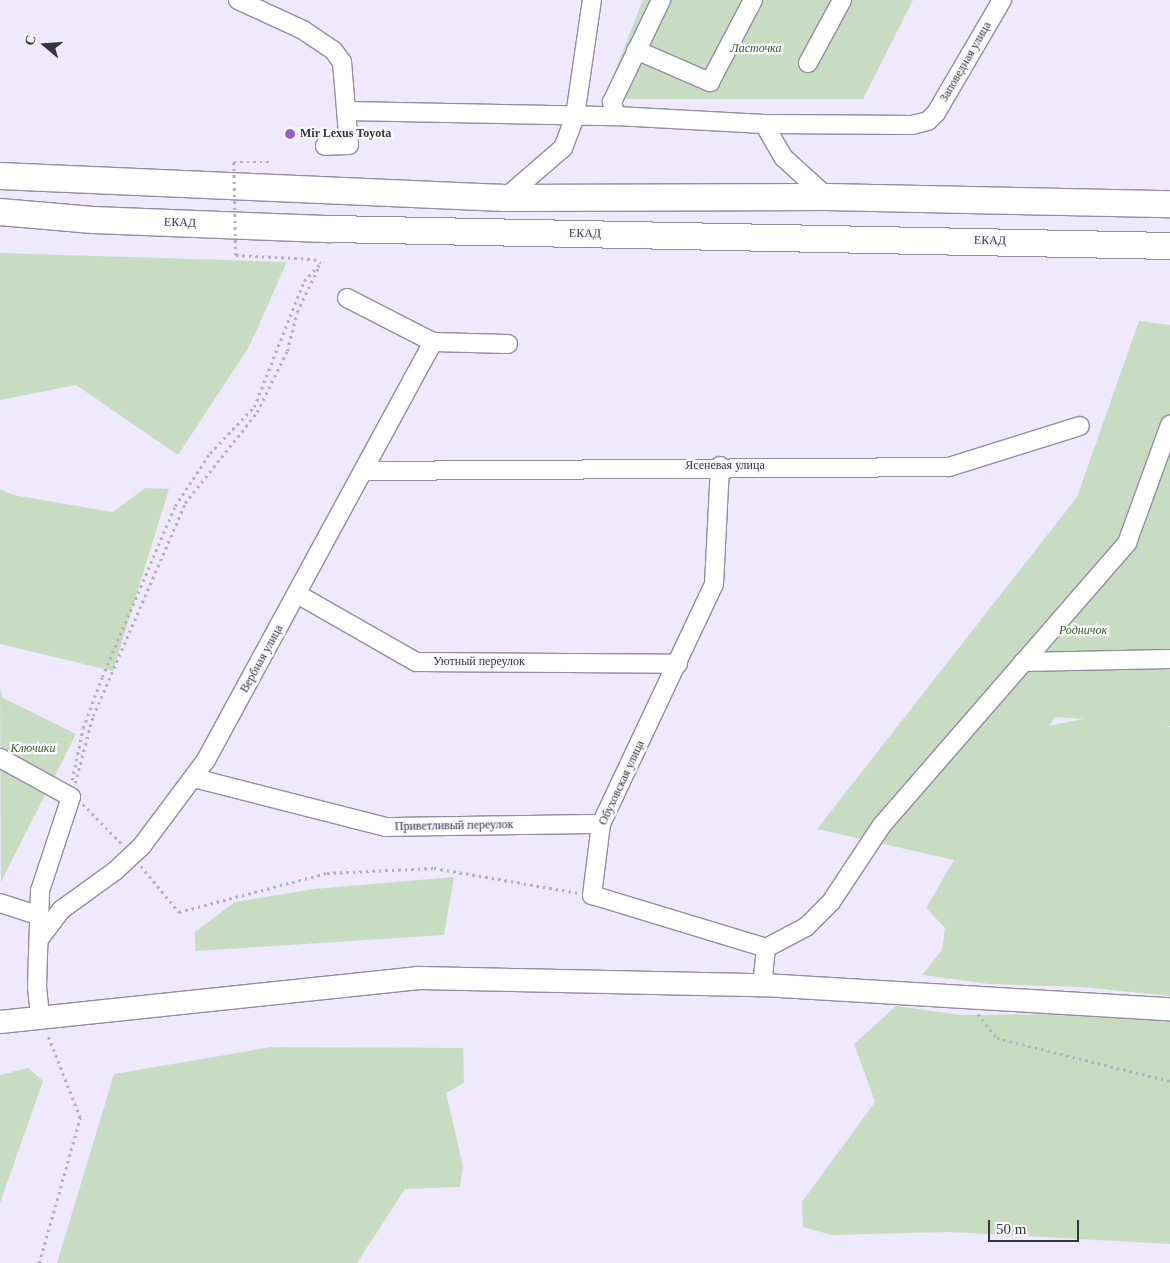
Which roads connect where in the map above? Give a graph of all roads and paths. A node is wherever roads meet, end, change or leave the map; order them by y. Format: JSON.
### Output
{"nodes":[{"id":1,"x":238,"y":0,"type":"edge"},
{"id":2,"x":592,"y":0,"type":"edge"},
{"id":3,"x":661,"y":0,"type":"edge"},
{"id":4,"x":753,"y":0,"type":"edge"},
{"id":5,"x":842,"y":0,"type":"edge"},
{"id":6,"x":1002,"y":0,"type":"edge"},
{"id":7,"x":636,"y":50,"type":"junction"},
{"id":8,"x":808,"y":64,"type":"dead end"},
{"id":9,"x":346,"y":111,"type":"junction"},
{"id":10,"x":575,"y":116,"type":"junction"},
{"id":11,"x":616,"y":116,"type":"junction"},
{"id":12,"x":764,"y":124,"type":"junction"},
{"id":13,"x":325,"y":146,"type":"dead end"},
{"id":14,"x":274,"y":162,"type":"dead end"},
{"id":15,"x":0,"y":176,"type":"edge"},
{"id":16,"x":827,"y":197,"type":"junction"},
{"id":17,"x":505,"y":198,"type":"junction"},
{"id":18,"x":1170,"y":204,"type":"edge"},
{"id":19,"x":0,"y":212,"type":"edge"},
{"id":20,"x":93,"y":220,"type":"junction"},
{"id":21,"x":0,"y":225,"type":"edge"},
{"id":22,"x":1170,"y":246,"type":"edge"},
{"id":23,"x":321,"y":263,"type":"junction"},
{"id":24,"x":347,"y":298,"type":"dead end"},
{"id":25,"x":434,"y":342,"type":"junction"},
{"id":26,"x":508,"y":344,"type":"dead end"},
{"id":27,"x":1170,"y":425,"type":"edge"},
{"id":28,"x":1080,"y":426,"type":"dead end"},
{"id":29,"x":720,"y":466,"type":"junction"},
{"id":30,"x":364,"y":471,"type":"junction"},
{"id":31,"x":297,"y":594,"type":"junction"},
{"id":32,"x":1170,"y":659,"type":"edge"},
{"id":33,"x":1024,"y":662,"type":"junction"},
{"id":34,"x":678,"y":664,"type":"junction"},
{"id":35,"x":0,"y":758,"type":"edge"},
{"id":36,"x":194,"y":778,"type":"junction"},
{"id":37,"x":72,"y":797,"type":"junction"},
{"id":38,"x":601,"y":824,"type":"junction"},
{"id":39,"x":132,"y":855,"type":"junction"},
{"id":40,"x":592,"y":895,"type":"junction"},
{"id":41,"x":0,"y":904,"type":"edge"},
{"id":42,"x":40,"y":916,"type":"junction"},
{"id":43,"x":40,"y":938,"type":"junction"},
{"id":44,"x":766,"y":948,"type":"junction"},
{"id":45,"x":762,"y":985,"type":"junction"},
{"id":46,"x":964,"y":996,"type":"junction"},
{"id":47,"x":1170,"y":1009,"type":"edge"},
{"id":48,"x":40,"y":1016,"type":"junction"},
{"id":49,"x":0,"y":1022,"type":"edge"},
{"id":50,"x":1170,"y":1081,"type":"edge"},
{"id":51,"x":39,"y":1263,"type":"edge"}],
"edges":[{"from":1,"to":9,"type":"street"},
{"from":2,"to":10,"type":"street"},
{"from":3,"to":7,"type":"street"},
{"from":4,"to":7,"type":"street"},
{"from":5,"to":8,"type":"street"},
{"from":6,"to":12,"type":"street","name":"Заповедная улица"},
{"from":7,"to":11,"type":"street"},
{"from":9,"to":10,"type":"street"},
{"from":9,"to":13,"type":"street"},
{"from":10,"to":11,"type":"street"},
{"from":10,"to":17,"type":"street"},
{"from":11,"to":12,"type":"street"},
{"from":12,"to":16,"type":"street"},
{"from":14,"to":23,"type":"path","bridge":true},
{"from":15,"to":17,"type":"highway"},
{"from":16,"to":17,"type":"highway"},
{"from":16,"to":18,"type":"highway"},
{"from":19,"to":20,"type":"highway","name":"ЕКАД"},
{"from":20,"to":21,"type":"highway"},
{"from":20,"to":22,"type":"highway","name":"ЕКАД"},
{"from":23,"to":37,"type":"path"},
{"from":23,"to":37,"type":"path"},
{"from":24,"to":25,"type":"street"},
{"from":25,"to":26,"type":"street"},
{"from":25,"to":30,"type":"street","name":"Вербная улица"},
{"from":27,"to":33,"type":"street"},
{"from":28,"to":29,"type":"street","name":"Ясеневая улица"},
{"from":29,"to":30,"type":"street","name":"Ясеневая улица"},
{"from":29,"to":34,"type":"street","name":"Обуховская улица"},
{"from":30,"to":31,"type":"street","name":"Вербная улица"},
{"from":31,"to":34,"type":"street","name":"Уютный переулок"},
{"from":31,"to":36,"type":"street","name":"Вербная улица"},
{"from":32,"to":33,"type":"street"},
{"from":33,"to":44,"type":"street"},
{"from":34,"to":38,"type":"street","name":"Обуховская улица"},
{"from":35,"to":37,"type":"street"},
{"from":36,"to":38,"type":"street","name":"Приветливый переулок"},
{"from":36,"to":39,"type":"street","name":"Вербная улица"},
{"from":37,"to":39,"type":"path"},
{"from":37,"to":42,"type":"street"},
{"from":38,"to":40,"type":"street","name":"Обуховская улица"},
{"from":39,"to":40,"type":"path"},
{"from":39,"to":43,"type":"street","name":"Вербная улица"},
{"from":40,"to":44,"type":"street"},
{"from":41,"to":42,"type":"street"},
{"from":42,"to":43,"type":"street"},
{"from":43,"to":48,"type":"street"},
{"from":44,"to":45,"type":"street"},
{"from":45,"to":46,"type":"main road"},
{"from":45,"to":48,"type":"main road"},
{"from":46,"to":47,"type":"main road"},
{"from":46,"to":50,"type":"path"},
{"from":48,"to":49,"type":"main road"},
{"from":48,"to":51,"type":"path"}]}
